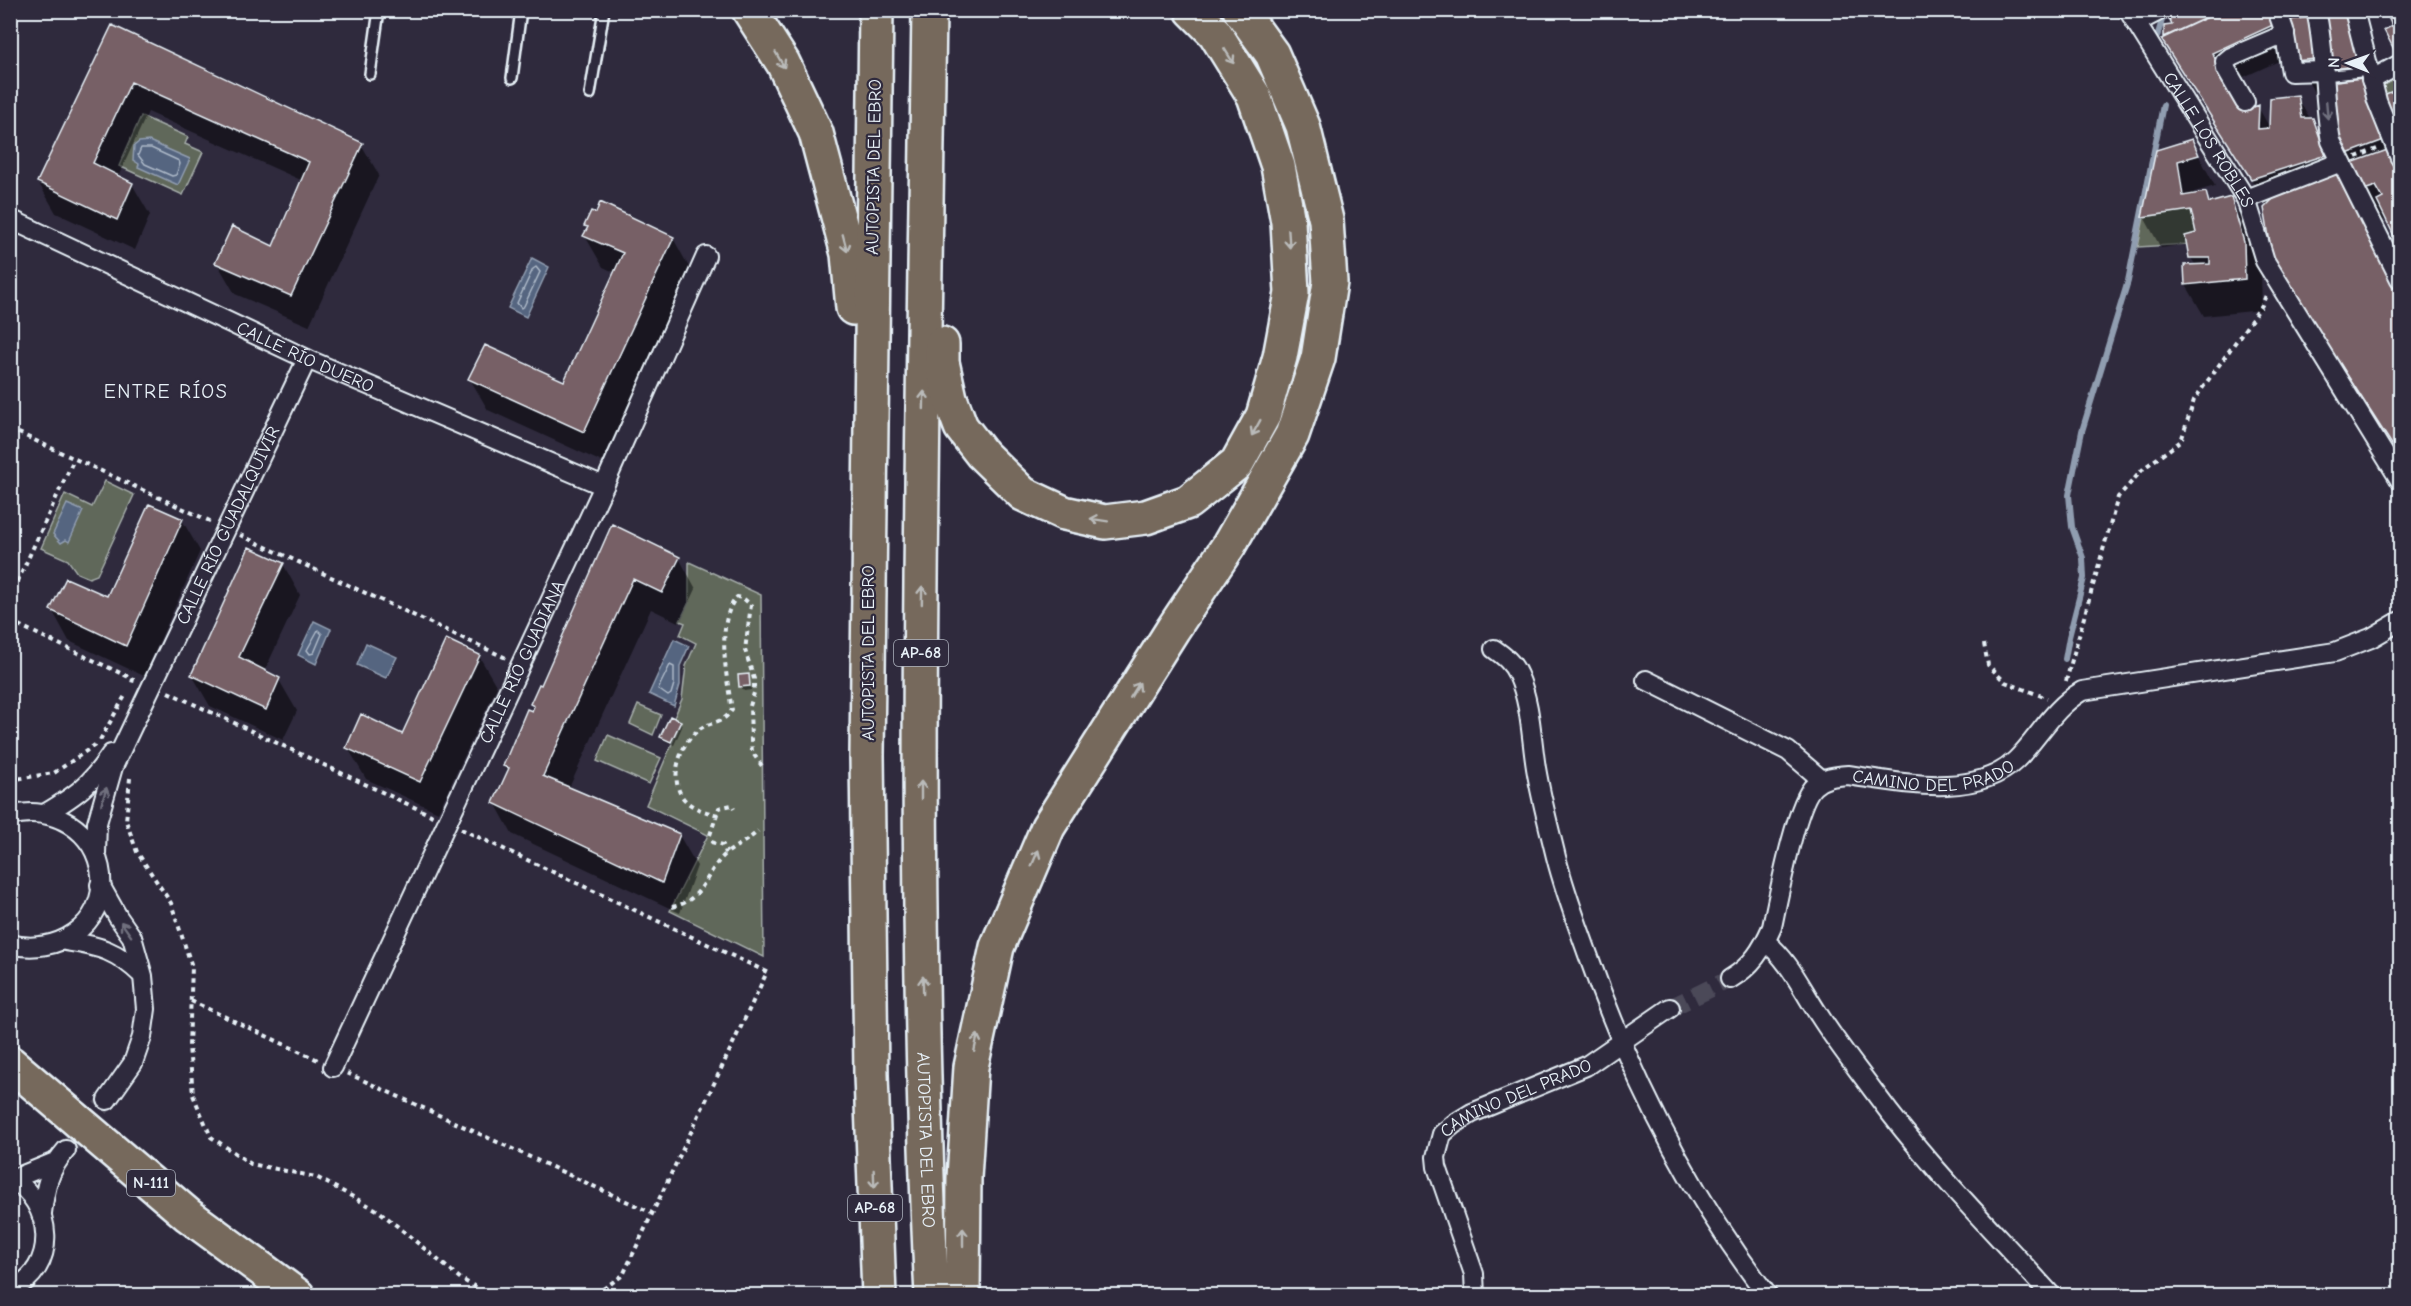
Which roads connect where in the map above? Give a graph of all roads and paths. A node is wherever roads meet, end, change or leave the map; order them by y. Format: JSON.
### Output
{"nodes":[{"id":1,"x":379,"y":10,"type":"edge"},
{"id":2,"x":521,"y":10,"type":"edge"},
{"id":3,"x":604,"y":10,"type":"edge"},
{"id":4,"x":749,"y":10,"type":"edge"},
{"id":5,"x":876,"y":10,"type":"edge"},
{"id":6,"x":929,"y":10,"type":"edge"},
{"id":7,"x":947,"y":10,"type":"edge"},
{"id":8,"x":1192,"y":10,"type":"edge"},
{"id":9,"x":1240,"y":10,"type":"edge"},
{"id":10,"x":2161,"y":10,"type":"edge"},
{"id":11,"x":2316,"y":10,"type":"edge"},
{"id":12,"x":2354,"y":10,"type":"edge"},
{"id":13,"x":2278,"y":11,"type":"edge"},
{"id":14,"x":2132,"y":17,"type":"edge"},
{"id":15,"x":2285,"y":34,"type":"junction"},
{"id":16,"x":2400,"y":66,"type":"edge"},
{"id":17,"x":370,"y":74,"type":"dead end"},
{"id":18,"x":2325,"y":74,"type":"junction"},
{"id":19,"x":2370,"y":75,"type":"junction"},
{"id":20,"x":512,"y":78,"type":"dead end"},
{"id":21,"x":590,"y":94,"type":"dead end"},
{"id":22,"x":2245,"y":102,"type":"dead end"},
{"id":23,"x":2398,"y":151,"type":"edge"},
{"id":24,"x":2342,"y":162,"type":"junction"},
{"id":25,"x":2246,"y":199,"type":"junction"},
{"id":26,"x":10,"y":219,"type":"edge"},
{"id":27,"x":706,"y":256,"type":"dead end"},
{"id":28,"x":2274,"y":275,"type":"junction"},
{"id":29,"x":2400,"y":279,"type":"edge"},
{"id":30,"x":307,"y":359,"type":"junction"},
{"id":31,"x":10,"y":429,"type":"edge"},
{"id":32,"x":74,"y":459,"type":"junction"},
{"id":33,"x":2400,"y":480,"type":"edge"},
{"id":34,"x":604,"y":486,"type":"junction"},
{"id":35,"x":233,"y":536,"type":"junction"},
{"id":36,"x":10,"y":598,"type":"edge"},
{"id":37,"x":10,"y":621,"type":"edge"},
{"id":38,"x":2400,"y":621,"type":"edge"},
{"id":39,"x":1984,"y":644,"type":"dead end"},
{"id":40,"x":1494,"y":649,"type":"dead end"},
{"id":41,"x":520,"y":664,"type":"junction"},
{"id":42,"x":1646,"y":680,"type":"dead end"},
{"id":43,"x":171,"y":681,"type":"dead end"},
{"id":44,"x":132,"y":683,"type":"junction"},
{"id":45,"x":158,"y":691,"type":"junction"},
{"id":46,"x":2059,"y":708,"type":"junction"},
{"id":47,"x":762,"y":766,"type":"dead end"},
{"id":48,"x":134,"y":768,"type":"dead end"},
{"id":49,"x":10,"y":780,"type":"edge"},
{"id":50,"x":1822,"y":780,"type":"junction"},
{"id":51,"x":734,"y":809,"type":"dead end"},
{"id":52,"x":15,"y":812,"type":"edge"},
{"id":53,"x":46,"y":813,"type":"junction"},
{"id":54,"x":718,"y":815,"type":"junction"},
{"id":55,"x":758,"y":831,"type":"dead end"},
{"id":56,"x":442,"y":833,"type":"junction"},
{"id":57,"x":710,"y":835,"type":"dead end"},
{"id":58,"x":711,"y":842,"type":"dead end"},
{"id":59,"x":726,"y":853,"type":"junction"},
{"id":60,"x":96,"y":854,"type":"junction"},
{"id":61,"x":100,"y":885,"type":"junction"},
{"id":62,"x":672,"y":907,"type":"dead end"},
{"id":63,"x":66,"y":940,"type":"junction"},
{"id":64,"x":1766,"y":942,"type":"junction"},
{"id":65,"x":10,"y":944,"type":"edge"},
{"id":66,"x":143,"y":976,"type":"junction"},
{"id":67,"x":1730,"y":979,"type":"tunnel mouth"},
{"id":68,"x":191,"y":1001,"type":"junction"},
{"id":69,"x":1670,"y":1008,"type":"tunnel mouth"},
{"id":70,"x":1621,"y":1042,"type":"junction"},
{"id":71,"x":10,"y":1063,"type":"edge"},
{"id":72,"x":333,"y":1067,"type":"junction"},
{"id":73,"x":107,"y":1100,"type":"tunnel mouth"},
{"id":74,"x":872,"y":1120,"type":"junction"},
{"id":75,"x":12,"y":1179,"type":"edge"},
{"id":76,"x":42,"y":1213,"type":"junction"},
{"id":77,"x":652,"y":1213,"type":"junction"},
{"id":78,"x":10,"y":1290,"type":"edge"},
{"id":79,"x":298,"y":1296,"type":"edge"},
{"id":80,"x":492,"y":1296,"type":"edge"},
{"id":81,"x":593,"y":1296,"type":"edge"},
{"id":82,"x":879,"y":1296,"type":"edge"},
{"id":83,"x":932,"y":1296,"type":"edge"},
{"id":84,"x":963,"y":1296,"type":"edge"},
{"id":85,"x":1475,"y":1296,"type":"edge"},
{"id":86,"x":1768,"y":1296,"type":"edge"},
{"id":87,"x":2052,"y":1296,"type":"edge"}],
"edges":[{"from":1,"to":17,"type":"lane"},
{"from":2,"to":20,"type":"lane"},
{"from":3,"to":21,"type":"lane"},
{"from":4,"to":74,"type":"highway","one_way":true},
{"from":5,"to":74,"type":"highway","name":"AUTOPISTA DEL EBRO","number":"AP-68"},
{"from":83,"to":6,"type":"highway","name":"AUTOPISTA DEL EBRO","number":"AP-68","one_way":true},
{"from":8,"to":7,"type":"highway","one_way":true},
{"from":84,"to":9,"type":"highway","one_way":true},
{"from":10,"to":14,"type":"street"},
{"from":11,"to":18,"type":"street"},
{"from":12,"to":19,"type":"street"},
{"from":13,"to":15,"type":"street"},
{"from":14,"to":25,"type":"street","name":"CALLE LOS ROBLES"},
{"from":15,"to":18,"type":"street"},
{"from":15,"to":22,"type":"street"},
{"from":16,"to":19,"type":"street"},
{"from":18,"to":19,"type":"lane"},
{"from":18,"to":24,"type":"street","one_way":true},
{"from":19,"to":23,"type":"street"},
{"from":23,"to":24,"type":"path"},
{"from":24,"to":25,"type":"street"},
{"from":24,"to":29,"type":"street"},
{"from":25,"to":28,"type":"street","name":"CALLE LOS ROBLES"},
{"from":26,"to":30,"type":"street","name":"CALLE RÍO DUERO"},
{"from":27,"to":34,"type":"street","name":"CALLE RÍO GUADIANA"},
{"from":28,"to":33,"type":"street","name":"CALLE LOS ROBLES"},
{"from":28,"to":46,"type":"path"},
{"from":30,"to":34,"type":"street","name":"CALLE RÍO DUERO"},
{"from":30,"to":35,"type":"street","name":"CALLE RÍO GUADALQUIVIR"},
{"from":31,"to":32,"type":"path"},
{"from":32,"to":35,"type":"path"},
{"from":32,"to":36,"type":"path"},
{"from":34,"to":41,"type":"street","name":"CALLE RÍO GUADIANA"},
{"from":35,"to":41,"type":"path"},
{"from":35,"to":45,"type":"street","name":"CALLE RÍO GUADALQUIVIR"},
{"from":37,"to":44,"type":"path"},
{"from":38,"to":46,"type":"street","name":"CAMINO DEL PRADO"},
{"from":39,"to":46,"type":"path"},
{"from":40,"to":70,"type":"street"},
{"from":41,"to":56,"type":"street","name":"CALLE RÍO GUADIANA"},
{"from":42,"to":50,"type":"street"},
{"from":43,"to":45,"type":"path"},
{"from":44,"to":45,"type":"path"},
{"from":44,"to":49,"type":"path"},
{"from":45,"to":53,"type":"street","name":"CALLE RÍO GUADALQUIVIR"},
{"from":45,"to":56,"type":"path"},
{"from":60,"to":45,"type":"street","name":"CALLE RÍO GUADALQUIVIR","one_way":true},
{"from":46,"to":50,"type":"street","name":"CAMINO DEL PRADO"},
{"from":47,"to":54,"type":"path"},
{"from":48,"to":68,"type":"path"},
{"from":50,"to":64,"type":"street"},
{"from":51,"to":54,"type":"path"},
{"from":52,"to":53,"type":"street"},
{"from":53,"to":60,"type":"street"},
{"from":54,"to":57,"type":"path"},
{"from":55,"to":59,"type":"path"},
{"from":56,"to":72,"type":"street","name":"CALLE RÍO GUADIANA"},
{"from":56,"to":77,"type":"path"},
{"from":58,"to":59,"type":"path"},
{"from":59,"to":62,"type":"path"},
{"from":60,"to":61,"type":"street","name":"CALLE RÍO GUADALQUIVIR"},
{"from":61,"to":63,"type":"street"},
{"from":66,"to":61,"type":"street","one_way":true},
{"from":63,"to":65,"type":"street"},
{"from":63,"to":66,"type":"street"},
{"from":64,"to":67,"type":"street"},
{"from":64,"to":87,"type":"street"},
{"from":66,"to":73,"type":"street"},
{"from":68,"to":72,"type":"path"},
{"from":68,"to":80,"type":"path"},
{"from":69,"to":70,"type":"street","name":"CAMINO DEL PRADO"},
{"from":70,"to":85,"type":"street","name":"CAMINO DEL PRADO"},
{"from":70,"to":86,"type":"street"},
{"from":71,"to":79,"type":"highway","number":"N-111"},
{"from":72,"to":77,"type":"path"},
{"from":74,"to":82,"type":"highway","name":"AUTOPISTA DEL EBRO","number":"AP-68","one_way":true},
{"from":75,"to":76,"type":"street"},
{"from":75,"to":76,"type":"street"},
{"from":76,"to":78,"type":"street"},
{"from":77,"to":81,"type":"path"}]}
